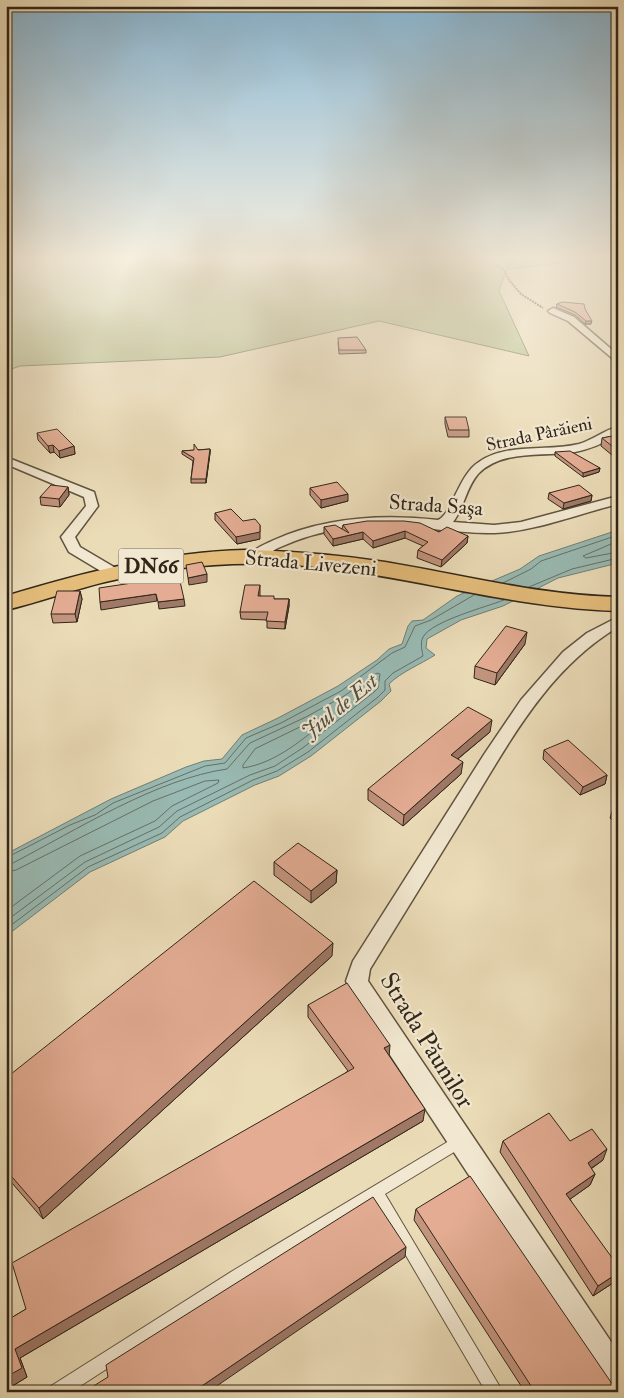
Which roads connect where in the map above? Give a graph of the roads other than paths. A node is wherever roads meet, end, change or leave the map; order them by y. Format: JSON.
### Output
{"nodes":[{"id":1,"x":577,"y":324,"type":"edge"},
{"id":2,"x":618,"y":360,"type":"edge"},
{"id":3,"x":618,"y":430,"type":"edge"},
{"id":4,"x":6,"y":460,"type":"edge"},
{"id":5,"x":618,"y":500,"type":"edge"},
{"id":6,"x":438,"y":525,"type":"junction"},
{"id":7,"x":255,"y":556,"type":"junction"},
{"id":8,"x":114,"y":573,"type":"junction"},
{"id":9,"x":6,"y":603,"type":"edge"},
{"id":10,"x":609,"y":604,"type":"edge"},
{"id":11,"x":618,"y":621,"type":"edge"},
{"id":12,"x":459,"y":1141,"type":"junction"},
{"id":13,"x":376,"y":1192,"type":"junction"},
{"id":14,"x":618,"y":1377,"type":"edge"},
{"id":15,"x":57,"y":1392,"type":"edge"},
{"id":16,"x":495,"y":1392,"type":"edge"}],
"edges":[{"from":1,"to":2,"type":"street"},
{"from":3,"to":6,"type":"street","name":"Strada Pârăieni"},
{"from":4,"to":8,"type":"street"},
{"from":5,"to":6,"type":"street","name":"Strada Saşa"},
{"from":6,"to":7,"type":"street","name":"Strada Saşa"},
{"from":7,"to":8,"type":"main road","name":"Strada Livezeni","number":"DN66"},
{"from":7,"to":10,"type":"main road","name":"Strada Livezeni","number":"DN66"},
{"from":8,"to":9,"type":"main road","name":"Strada Livezeni","number":"DN66"},
{"from":11,"to":12,"type":"street","name":"Strada Păunilor"},
{"from":12,"to":13,"type":"lane"},
{"from":12,"to":14,"type":"street","name":"Strada Păunilor"},
{"from":13,"to":15,"type":"lane"},
{"from":13,"to":16,"type":"lane"}]}
